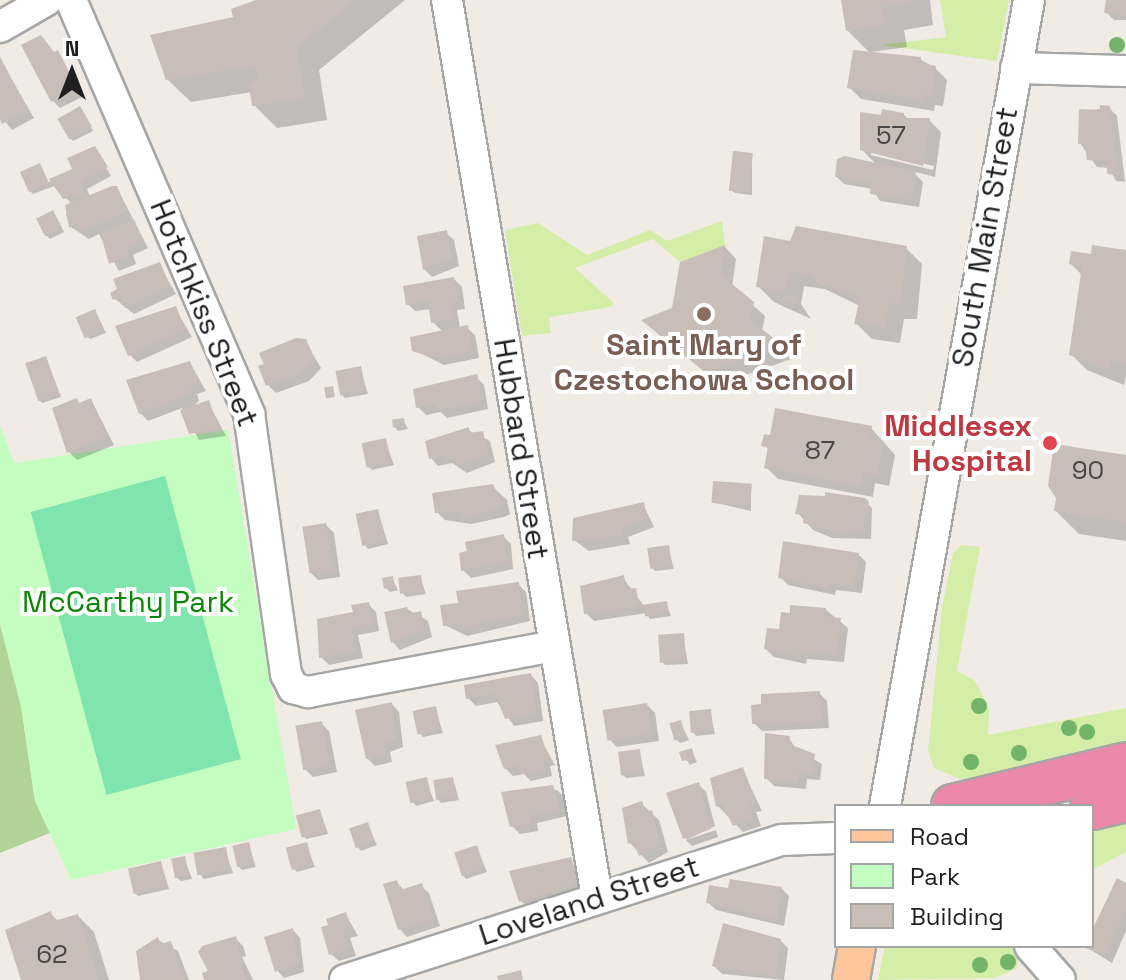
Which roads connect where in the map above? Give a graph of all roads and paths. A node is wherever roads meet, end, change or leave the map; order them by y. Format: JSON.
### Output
{"nodes":[{"id":1,"x":47,"y":0,"type":"edge"},
{"id":2,"x":71,"y":0,"type":"edge"},
{"id":3,"x":447,"y":0,"type":"edge"},
{"id":4,"x":1029,"y":0,"type":"edge"},
{"id":5,"x":0,"y":27,"type":"edge"},
{"id":6,"x":1016,"y":68,"type":"junction"},
{"id":7,"x":1126,"y":71,"type":"edge"},
{"id":8,"x":553,"y":646,"type":"junction"},
{"id":9,"x":1126,"y":764,"type":"edge"},
{"id":10,"x":1126,"y":800,"type":"edge"},
{"id":11,"x":885,"y":804,"type":"edge"},
{"id":12,"x":961,"y":804,"type":"edge"},
{"id":13,"x":1094,"y":808,"type":"edge"},
{"id":14,"x":834,"y":838,"type":"edge"},
{"id":15,"x":597,"y":897,"type":"junction"},
{"id":16,"x":857,"y":948,"type":"edge"},
{"id":17,"x":1032,"y":948,"type":"edge"},
{"id":18,"x":345,"y":980,"type":"edge"},
{"id":19,"x":851,"y":980,"type":"edge"},
{"id":20,"x":1060,"y":980,"type":"edge"}],
"edges":[{"from":1,"to":5,"type":"street"},
{"from":2,"to":8,"type":"street","name":"Hotchkiss Street"},
{"from":3,"to":8,"type":"street","name":"Hubbard Street"},
{"from":4,"to":6,"type":"street","name":"South Main Street"},
{"from":6,"to":7,"type":"street"},
{"from":6,"to":11,"type":"street","name":"South Main Street"},
{"from":8,"to":15,"type":"street","name":"Hubbard Street"},
{"from":9,"to":12,"type":"highway"},
{"from":10,"to":13,"type":"highway"},
{"from":14,"to":15,"type":"street","name":"Loveland Street"},
{"from":15,"to":18,"type":"street","name":"Loveland Street"},
{"from":16,"to":19,"type":"main road"},
{"from":17,"to":20,"type":"street"}]}
